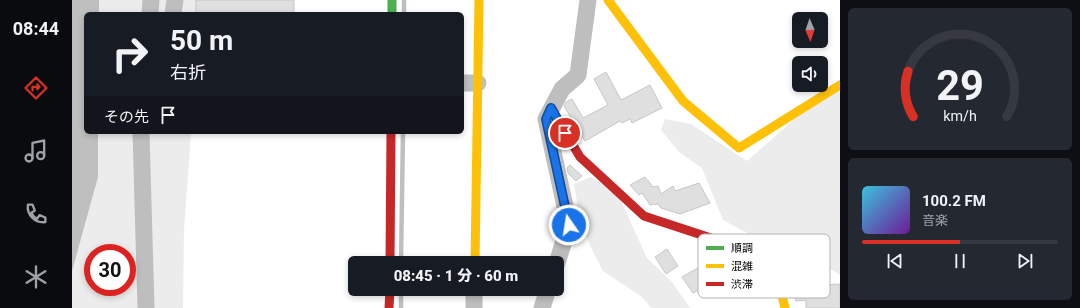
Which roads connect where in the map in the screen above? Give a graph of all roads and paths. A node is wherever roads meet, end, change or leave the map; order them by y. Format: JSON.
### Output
{"nodes":[{"id":1,"x":151,"y":0,"type":"edge"},
{"id":2,"x":175,"y":0,"type":"edge"},
{"id":3,"x":392,"y":0,"type":"edge"},
{"id":4,"x":480,"y":0,"type":"edge"},
{"id":5,"x":588,"y":0,"type":"edge"},
{"id":6,"x":608,"y":0,"type":"edge"},
{"id":7,"x":150,"y":12,"type":"edge"},
{"id":8,"x":173,"y":12,"type":"edge"},
{"id":9,"x":392,"y":12,"type":"edge"},
{"id":10,"x":470,"y":83,"type":"edge"},
{"id":11,"x":840,"y":85,"type":"edge"},
{"id":12,"x":551,"y":108,"type":"junction"},
{"id":13,"x":141,"y":134,"type":"edge"},
{"id":14,"x":391,"y":134,"type":"edge"},
{"id":15,"x":700,"y":234,"type":"edge"},
{"id":16,"x":390,"y":256,"type":"edge"},
{"id":17,"x":475,"y":256,"type":"edge"},
{"id":18,"x":559,"y":256,"type":"edge"},
{"id":19,"x":390,"y":296,"type":"edge"},
{"id":20,"x":474,"y":296,"type":"edge"},
{"id":21,"x":546,"y":296,"type":"edge"},
{"id":22,"x":782,"y":298,"type":"edge"},
{"id":23,"x":146,"y":308,"type":"edge"},
{"id":24,"x":389,"y":308,"type":"edge"},
{"id":25,"x":474,"y":308,"type":"edge"},
{"id":26,"x":542,"y":308,"type":"edge"},
{"id":27,"x":784,"y":308,"type":"edge"}],
"edges":[{"from":1,"to":7,"type":"street"},
{"from":2,"to":8,"type":"street"},
{"from":3,"to":9,"type":"street"},
{"from":4,"to":10,"type":"street"},
{"from":5,"to":12,"type":"street"},
{"from":6,"to":11,"type":"street"},
{"from":10,"to":17,"type":"street"},
{"from":12,"to":15,"type":"street"},
{"from":12,"to":18,"type":"street"},
{"from":13,"to":23,"type":"street"},
{"from":14,"to":16,"type":"street"},
{"from":19,"to":24,"type":"street"},
{"from":20,"to":25,"type":"street"},
{"from":21,"to":26,"type":"street"},
{"from":22,"to":27,"type":"street"}]}
